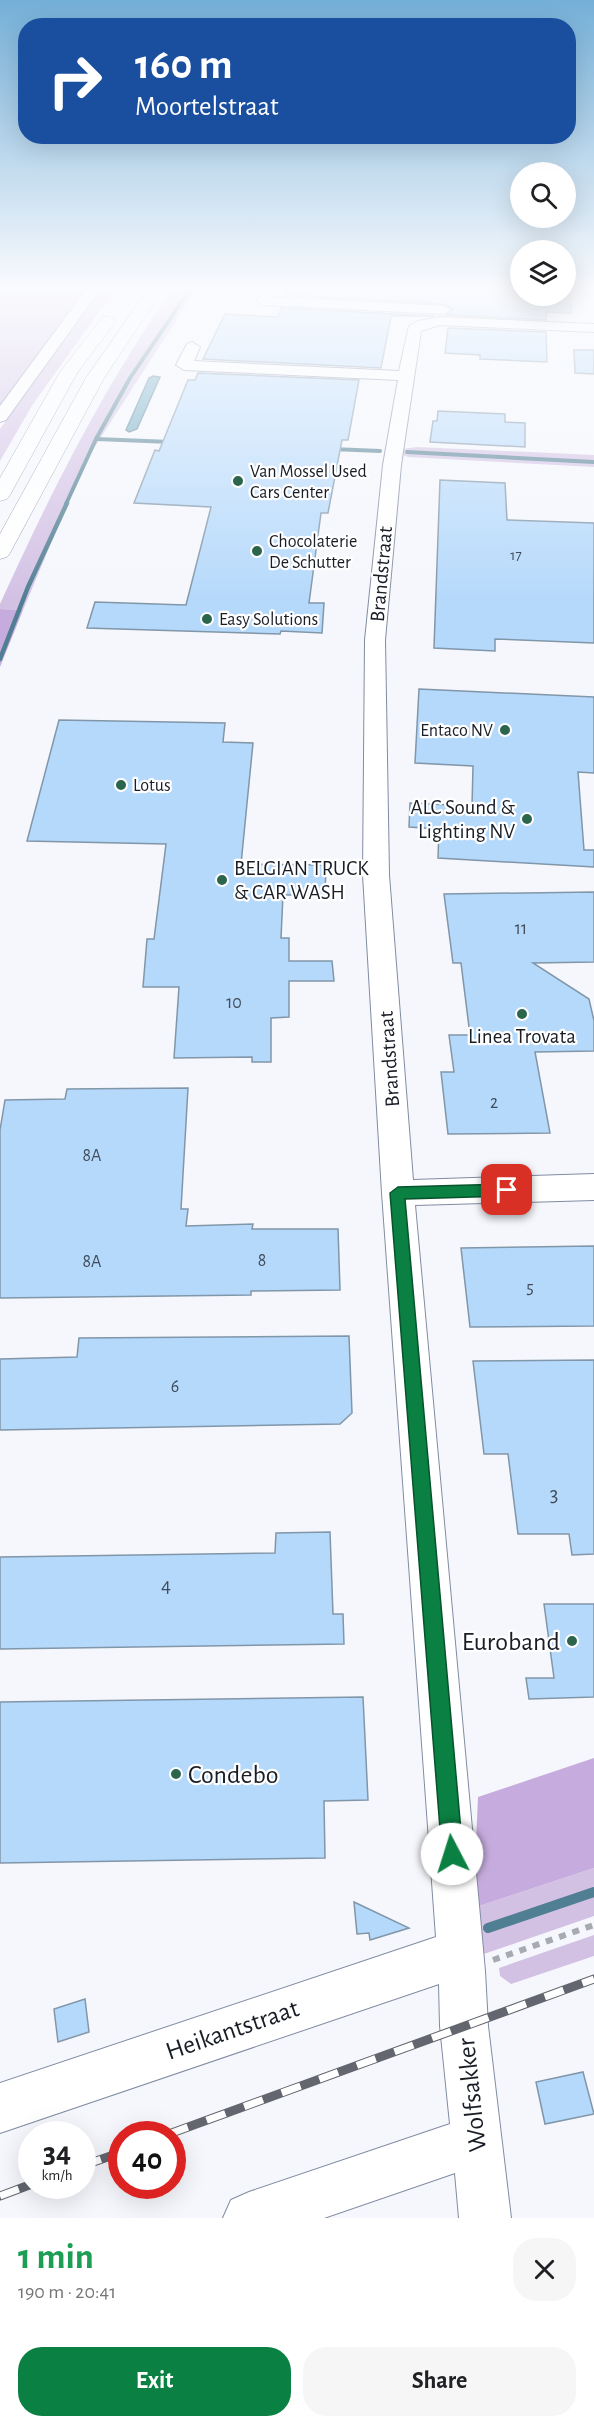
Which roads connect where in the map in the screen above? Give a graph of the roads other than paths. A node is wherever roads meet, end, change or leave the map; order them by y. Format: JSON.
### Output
{"nodes":[{"id":1,"x":16,"y":395,"type":"edge"},
{"id":2,"x":56,"y":395,"type":"edge"},
{"id":3,"x":86,"y":395,"type":"edge"},
{"id":4,"x":403,"y":395,"type":"edge"},
{"id":5,"x":0,"y":417,"type":"edge"},
{"id":6,"x":0,"y":495,"type":"edge"},
{"id":7,"x":0,"y":553,"type":"edge"},
{"id":8,"x":594,"y":1187,"type":"edge"},
{"id":9,"x":398,"y":1193,"type":"junction"},
{"id":10,"x":462,"y":1971,"type":"junction"},
{"id":11,"x":0,"y":2108,"type":"edge"},
{"id":12,"x":475,"y":2141,"type":"junction"},
{"id":13,"x":249,"y":2218,"type":"edge"},
{"id":14,"x":485,"y":2218,"type":"edge"}],
"edges":[{"from":1,"to":5,"type":"street"},
{"from":2,"to":6,"type":"highway"},
{"from":3,"to":7,"type":"highway"},
{"from":4,"to":9,"type":"street","name":"Brandstraat"},
{"from":8,"to":9,"type":"street"},
{"from":9,"to":10,"type":"street","name":"Brandstraat"},
{"from":10,"to":11,"type":"street","name":"Heikantstraat"},
{"from":10,"to":12,"type":"street","name":"Wolfsakker"},
{"from":12,"to":13,"type":"street"},
{"from":12,"to":14,"type":"street","name":"Wolfsakker"}]}
